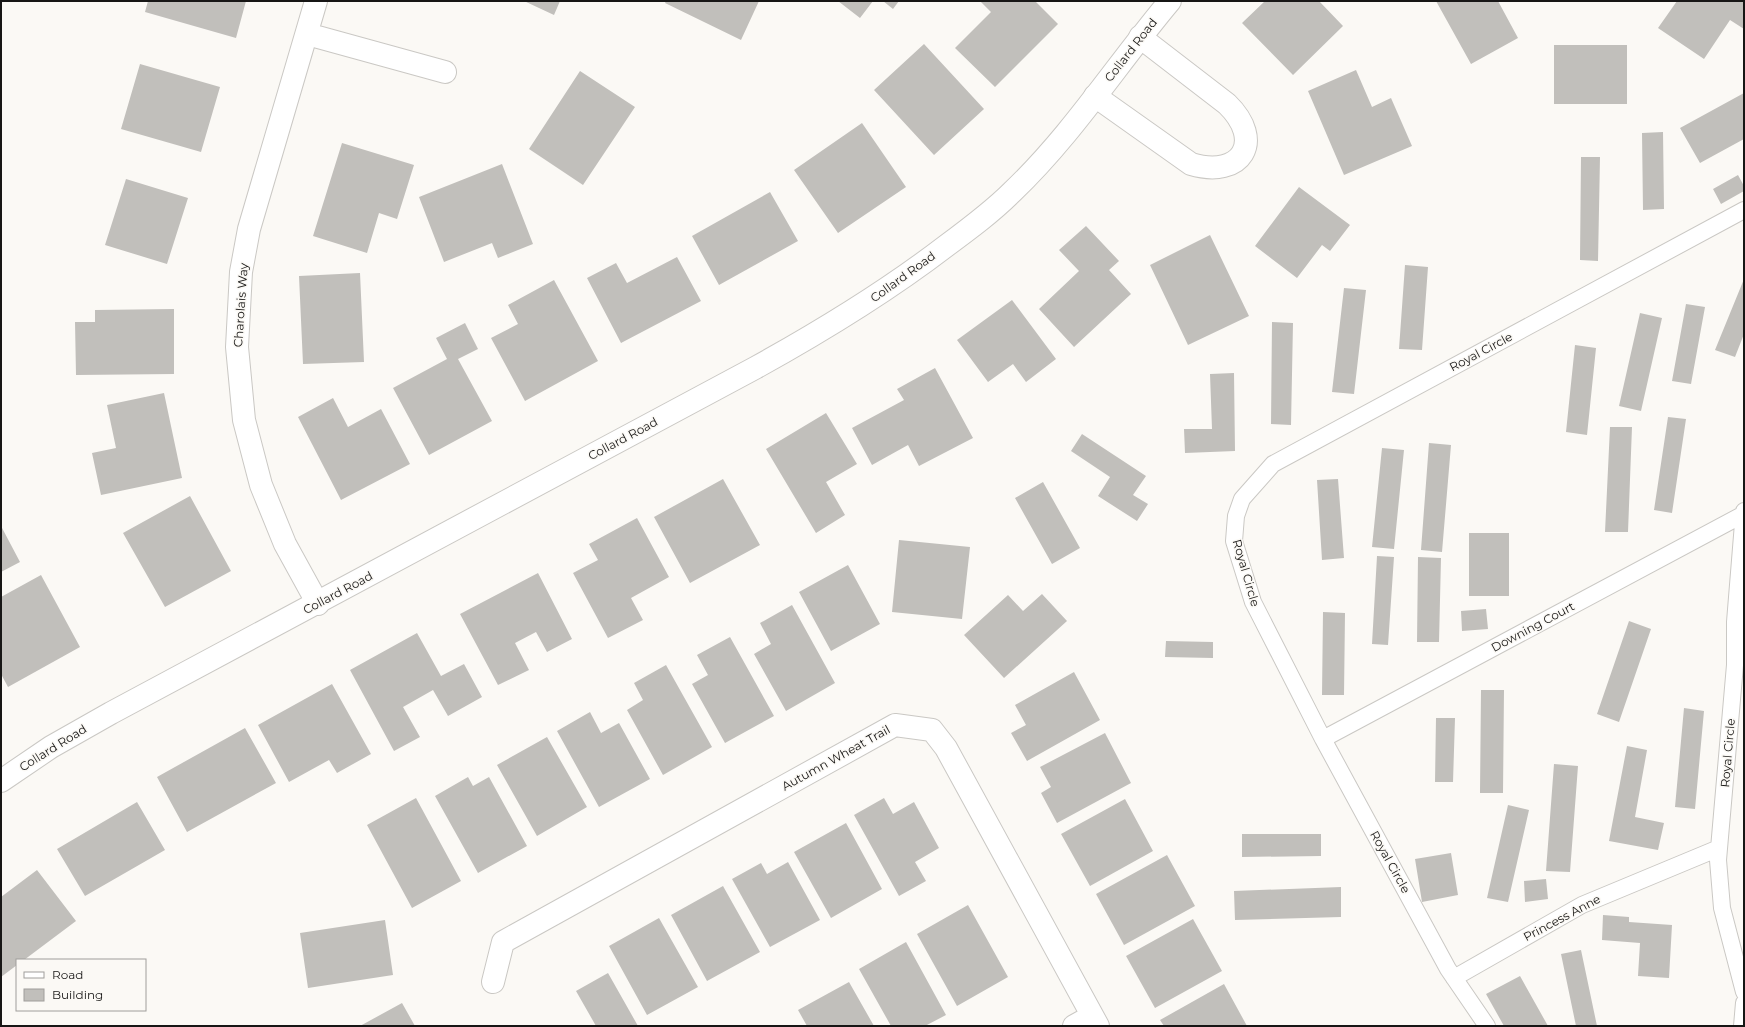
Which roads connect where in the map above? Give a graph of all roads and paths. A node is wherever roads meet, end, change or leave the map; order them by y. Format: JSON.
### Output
{"nodes":[{"id":1,"x":316,"y":1,"type":"edge"},
{"id":2,"x":1170,"y":1,"type":"edge"},
{"id":3,"x":307,"y":34,"type":"junction"},
{"id":4,"x":1140,"y":37,"type":"junction"},
{"id":5,"x":445,"y":72,"type":"dead end"},
{"id":6,"x":1095,"y":96,"type":"junction"},
{"id":7,"x":1744,"y":210,"type":"edge"},
{"id":8,"x":1744,"y":513,"type":"edge"},
{"id":9,"x":318,"y":604,"type":"junction"},
{"id":10,"x":1323,"y":739,"type":"junction"},
{"id":11,"x":1,"y":781,"type":"edge"},
{"id":12,"x":1719,"y":848,"type":"junction"},
{"id":13,"x":1454,"y":978,"type":"junction"},
{"id":14,"x":493,"y":982,"type":"dead end"},
{"id":15,"x":1744,"y":992,"type":"edge"},
{"id":16,"x":1744,"y":1003,"type":"edge"},
{"id":17,"x":1088,"y":1023,"type":"edge"},
{"id":18,"x":1487,"y":1026,"type":"edge"},
{"id":19,"x":1742,"y":1026,"type":"edge"}],
"edges":[{"from":1,"to":3,"type":"street","name":"Charolais Way"},
{"from":2,"to":4,"type":"street","name":"Collard Road"},
{"from":3,"to":5,"type":"street"},
{"from":3,"to":9,"type":"street","name":"Charolais Way"},
{"from":4,"to":6,"type":"street","name":"Collard Road"},
{"from":4,"to":6,"type":"street"},
{"from":6,"to":9,"type":"street","name":"Collard Road"},
{"from":7,"to":10,"type":"lane","name":"Royal Circle"},
{"from":8,"to":10,"type":"lane","name":"Downing Court"},
{"from":8,"to":12,"type":"lane","name":"Royal Circle"},
{"from":9,"to":11,"type":"street","name":"Collard Road"},
{"from":10,"to":13,"type":"lane","name":"Royal Circle"},
{"from":12,"to":13,"type":"lane","name":"Princess Anne"},
{"from":12,"to":15,"type":"lane","name":"Royal Circle"},
{"from":13,"to":18,"type":"lane","name":"Royal Circle"},
{"from":14,"to":17,"type":"street","name":"Autumn Wheat Trail"},
{"from":16,"to":19,"type":"lane"}]}
